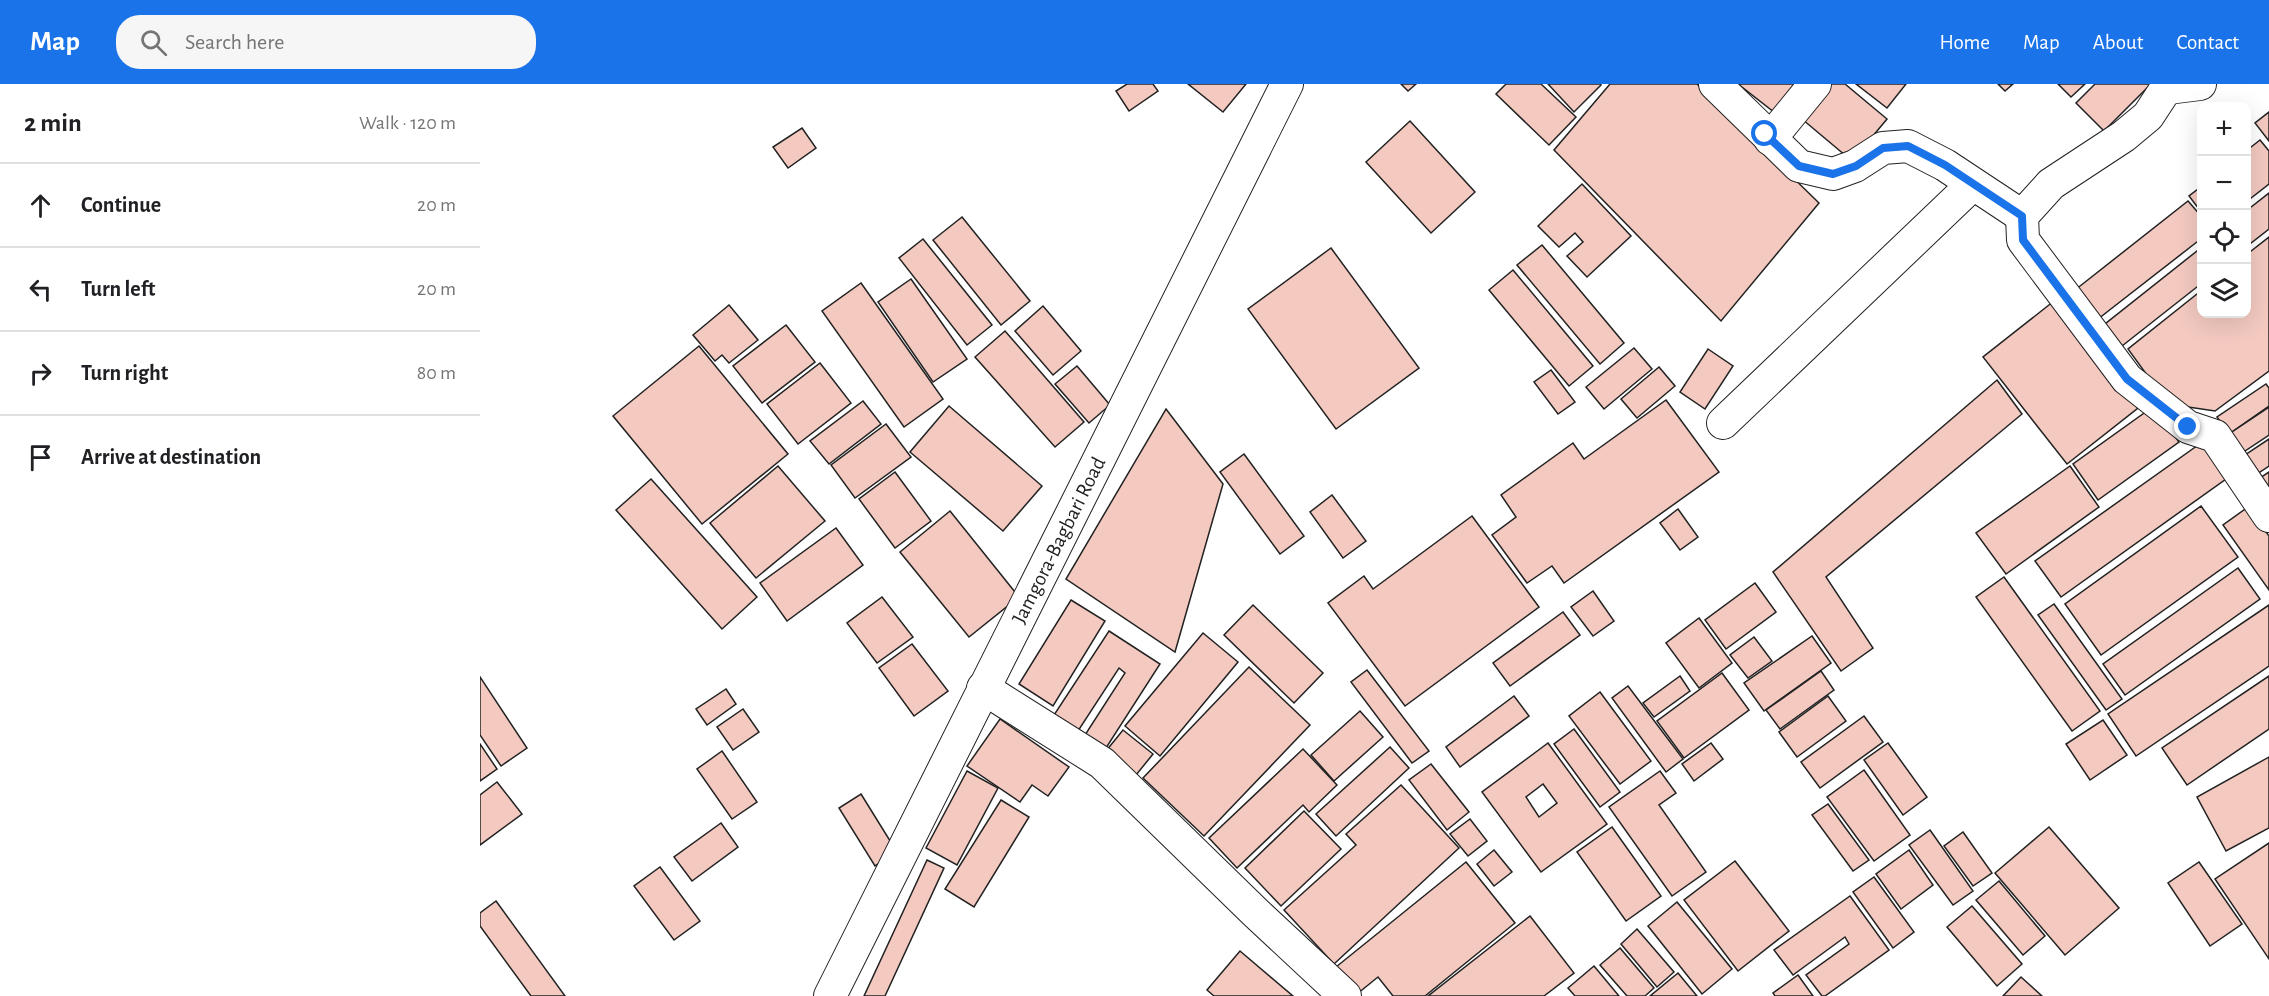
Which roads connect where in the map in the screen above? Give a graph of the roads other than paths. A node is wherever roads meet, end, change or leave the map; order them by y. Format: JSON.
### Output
{"nodes":[{"id":1,"x":1287,"y":84,"type":"edge"},
{"id":2,"x":1715,"y":84,"type":"edge"},
{"id":3,"x":1815,"y":84,"type":"edge"},
{"id":4,"x":2200,"y":84,"type":"edge"},
{"id":5,"x":2169,"y":86,"type":"edge"},
{"id":6,"x":1770,"y":139,"type":"junction"},
{"id":7,"x":1972,"y":185,"type":"junction"},
{"id":8,"x":2022,"y":216,"type":"junction"},
{"id":9,"x":1723,"y":423,"type":"dead end"},
{"id":10,"x":2269,"y":516,"type":"edge"},
{"id":11,"x":983,"y":688,"type":"junction"},
{"id":12,"x":830,"y":996,"type":"edge"},
{"id":13,"x":1345,"y":996,"type":"edge"}],
"edges":[{"from":1,"to":11,"type":"street","name":"Jamgora-Bagbari Road"},
{"from":2,"to":6,"type":"street"},
{"from":3,"to":6,"type":"street"},
{"from":4,"to":5,"type":"street"},
{"from":5,"to":8,"type":"street"},
{"from":6,"to":7,"type":"street"},
{"from":7,"to":8,"type":"street"},
{"from":7,"to":9,"type":"street"},
{"from":8,"to":10,"type":"street"},
{"from":11,"to":12,"type":"street","name":"Jamgora-Bagbari Road"},
{"from":11,"to":13,"type":"street"}]}
